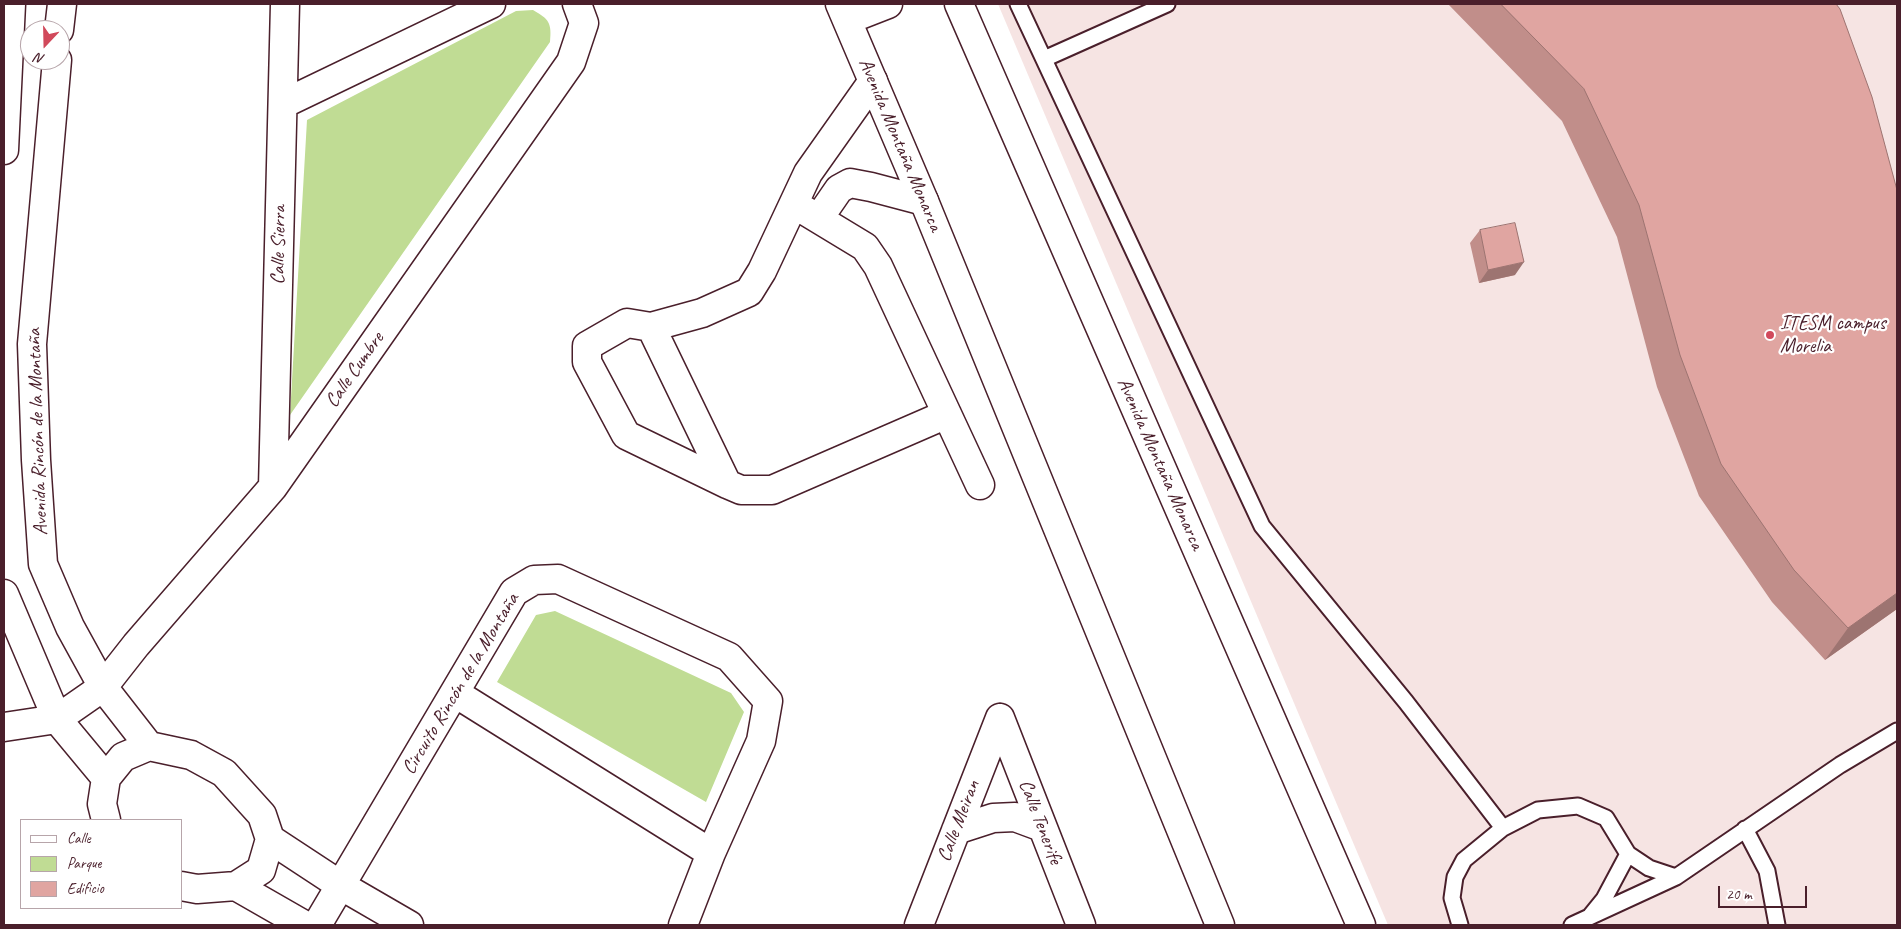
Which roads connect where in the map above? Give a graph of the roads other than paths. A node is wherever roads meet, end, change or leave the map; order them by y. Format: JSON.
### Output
{"nodes":[{"id":1,"x":11,"y":4,"type":"edge"},
{"id":2,"x":62,"y":4,"type":"edge"},
{"id":3,"x":285,"y":4,"type":"edge"},
{"id":4,"x":491,"y":4,"type":"edge"},
{"id":5,"x":578,"y":4,"type":"edge"},
{"id":6,"x":888,"y":4,"type":"edge"},
{"id":7,"x":959,"y":4,"type":"edge"},
{"id":8,"x":1018,"y":4,"type":"edge"},
{"id":9,"x":1167,"y":4,"type":"edge"},
{"id":10,"x":844,"y":12,"type":"edge"},
{"id":11,"x":60,"y":20,"type":"edge"},
{"id":12,"x":1044,"y":59,"type":"junction"},
{"id":13,"x":56,"y":70,"type":"edge"},
{"id":14,"x":873,"y":81,"type":"junction"},
{"id":15,"x":283,"y":104,"type":"junction"},
{"id":16,"x":4,"y":150,"type":"edge"},
{"id":17,"x":924,"y":201,"type":"junction"},
{"id":18,"x":794,"y":204,"type":"junction"},
{"id":19,"x":819,"y":218,"type":"junction"},
{"id":20,"x":651,"y":327,"type":"junction"},
{"id":21,"x":947,"y":414,"type":"junction"},
{"id":22,"x":727,"y":484,"type":"junction"},
{"id":23,"x":980,"y":485,"type":"dead end"},
{"id":24,"x":273,"y":487,"type":"junction"},
{"id":25,"x":4,"y":594,"type":"edge"},
{"id":26,"x":103,"y":687,"type":"junction"},
{"id":27,"x":455,"y":693,"type":"junction"},
{"id":28,"x":67,"y":712,"type":"junction"},
{"id":29,"x":1000,"y":718,"type":"joint"},
{"id":30,"x":4,"y":726,"type":"edge"},
{"id":31,"x":1897,"y":731,"type":"edge"},
{"id":32,"x":149,"y":746,"type":"junction"},
{"id":33,"x":106,"y":778,"type":"junction"},
{"id":34,"x":106,"y":819,"type":"edge"},
{"id":35,"x":1042,"y":827,"type":"junction"},
{"id":36,"x":1503,"y":828,"type":"junction"},
{"id":37,"x":1745,"y":829,"type":"junction"},
{"id":38,"x":956,"y":830,"type":"junction"},
{"id":39,"x":270,"y":839,"type":"junction"},
{"id":40,"x":711,"y":853,"type":"junction"},
{"id":41,"x":1628,"y":854,"type":"junction"},
{"id":42,"x":1676,"y":877,"type":"junction"},
{"id":43,"x":340,"y":885,"type":"junction"},
{"id":44,"x":182,"y":886,"type":"edge"},
{"id":45,"x":236,"y":886,"type":"junction"},
{"id":46,"x":1587,"y":920,"type":"junction"},
{"id":47,"x":304,"y":925,"type":"edge"},
{"id":48,"x":317,"y":925,"type":"edge"},
{"id":49,"x":408,"y":925,"type":"edge"},
{"id":50,"x":683,"y":925,"type":"edge"},
{"id":51,"x":918,"y":925,"type":"edge"},
{"id":52,"x":1081,"y":925,"type":"edge"},
{"id":53,"x":1220,"y":925,"type":"edge"},
{"id":54,"x":1361,"y":925,"type":"edge"},
{"id":55,"x":1460,"y":925,"type":"edge"},
{"id":56,"x":1572,"y":925,"type":"edge"},
{"id":57,"x":1777,"y":925,"type":"edge"}],
"edges":[{"from":1,"to":16,"type":"street"},
{"from":2,"to":11,"type":"street"},
{"from":3,"to":15,"type":"street","name":"Calle Sierra"},
{"from":4,"to":15,"type":"street"},
{"from":5,"to":24,"type":"street","name":"Calle Cumbre"},
{"from":6,"to":10,"type":"street"},
{"from":7,"to":54,"type":"street","name":"Avenida Montaña Monarca"},
{"from":8,"to":12,"type":"lane"},
{"from":9,"to":12,"type":"lane"},
{"from":10,"to":14,"type":"street","name":"Avenida Montaña Monarca"},
{"from":12,"to":36,"type":"lane"},
{"from":13,"to":26,"type":"street","name":"Avenida Rincón de la Montaña"},
{"from":14,"to":17,"type":"street","name":"Avenida Montaña Monarca"},
{"from":14,"to":18,"type":"street"},
{"from":15,"to":24,"type":"street","name":"Calle Sierra"},
{"from":17,"to":19,"type":"street"},
{"from":17,"to":53,"type":"street","name":"Avenida Montaña Monarca"},
{"from":18,"to":19,"type":"street"},
{"from":18,"to":20,"type":"street"},
{"from":19,"to":21,"type":"street"},
{"from":20,"to":22,"type":"street"},
{"from":20,"to":22,"type":"street"},
{"from":21,"to":22,"type":"street"},
{"from":21,"to":23,"type":"street"},
{"from":24,"to":26,"type":"street","name":"Calle Cumbre"},
{"from":25,"to":28,"type":"street"},
{"from":26,"to":28,"type":"street","name":"Calle Cumbre"},
{"from":26,"to":32,"type":"street","name":"Avenida Rincón de la Montaña"},
{"from":27,"to":40,"type":"street"},
{"from":27,"to":40,"type":"street","name":"Circuito Rincón de la Montaña"},
{"from":27,"to":43,"type":"street","name":"Circuito Rincón de la Montaña"},
{"from":28,"to":30,"type":"street"},
{"from":28,"to":33,"type":"street"},
{"from":29,"to":35,"type":"street","name":"Calle Tenerife"},
{"from":29,"to":38,"type":"street","name":"Calle Meiran"},
{"from":31,"to":37,"type":"lane"},
{"from":32,"to":33,"type":"street"},
{"from":32,"to":39,"type":"street"},
{"from":33,"to":34,"type":"street"},
{"from":35,"to":38,"type":"street"},
{"from":35,"to":52,"type":"street","name":"Calle Tenerife"},
{"from":36,"to":41,"type":"lane"},
{"from":36,"to":55,"type":"lane"},
{"from":37,"to":42,"type":"lane"},
{"from":37,"to":57,"type":"lane"},
{"from":38,"to":51,"type":"street","name":"Calle Meiran"},
{"from":39,"to":43,"type":"street"},
{"from":39,"to":45,"type":"street"},
{"from":40,"to":50,"type":"street","name":"Circuito Rincón de la Montaña"},
{"from":41,"to":42,"type":"lane"},
{"from":41,"to":46,"type":"lane"},
{"from":42,"to":46,"type":"lane"},
{"from":43,"to":48,"type":"street","name":"Circuito Rincón de la Montaña"},
{"from":43,"to":49,"type":"street"},
{"from":44,"to":45,"type":"street"},
{"from":45,"to":47,"type":"street"},
{"from":46,"to":56,"type":"lane"}]}
